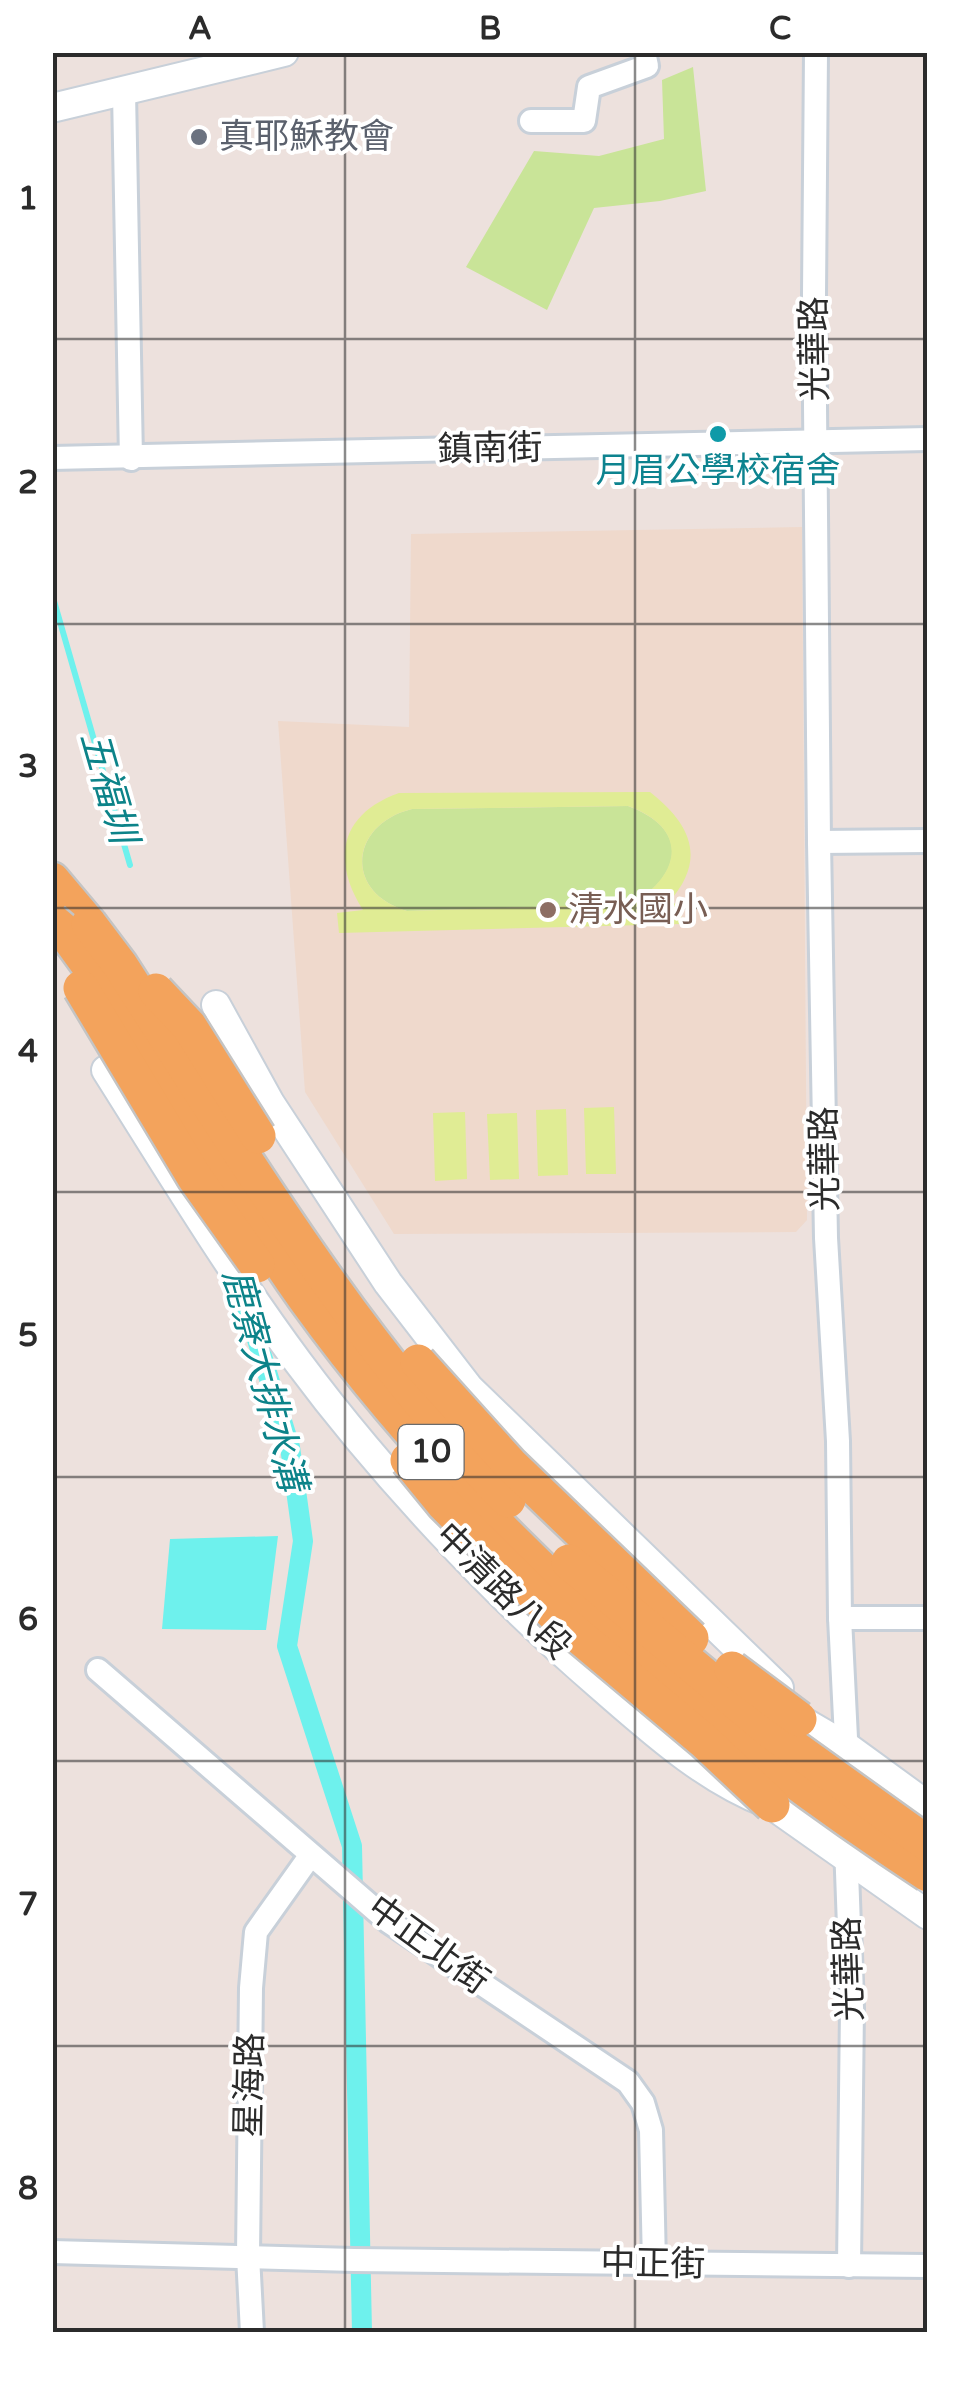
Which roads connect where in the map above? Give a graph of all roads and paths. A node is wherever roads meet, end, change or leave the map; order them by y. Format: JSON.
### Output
{"nodes":[{"id":1,"x":284,"y":52,"type":"edge"},
{"id":2,"x":644,"y":52,"type":"edge"},
{"id":3,"x":816,"y":52,"type":"edge"},
{"id":4,"x":124,"y":92,"type":"junction"},
{"id":5,"x":52,"y":108,"type":"edge"},
{"id":6,"x":531,"y":121,"type":"dead end"},
{"id":7,"x":928,"y":440,"type":"edge"},
{"id":8,"x":818,"y":443,"type":"junction"},
{"id":9,"x":52,"y":458,"type":"edge"},
{"id":10,"x":132,"y":459,"type":"junction"},
{"id":11,"x":928,"y":841,"type":"edge"},
{"id":12,"x":819,"y":842,"type":"junction"},
{"id":13,"x":52,"y":880,"type":"edge"},
{"id":14,"x":52,"y":922,"type":"edge"},
{"id":15,"x":88,"y":924,"type":"junction"},
{"id":16,"x":52,"y":934,"type":"edge"},
{"id":17,"x":216,"y":1005,"type":"joint"},
{"id":18,"x":106,"y":1070,"type":"joint"},
{"id":19,"x":840,"y":1618,"type":"junction"},
{"id":20,"x":928,"y":1618,"type":"edge"},
{"id":21,"x":98,"y":1670,"type":"dead end"},
{"id":22,"x":801,"y":1720,"type":"junction"},
{"id":23,"x":847,"y":1746,"type":"junction"},
{"id":24,"x":772,"y":1805,"type":"junction"},
{"id":25,"x":928,"y":1806,"type":"edge"},
{"id":26,"x":928,"y":1844,"type":"edge"},
{"id":27,"x":310,"y":1856,"type":"junction"},
{"id":28,"x":846,"y":1859,"type":"junction"},
{"id":29,"x":928,"y":1874,"type":"edge"},
{"id":30,"x":928,"y":1915,"type":"edge"},
{"id":31,"x":52,"y":2252,"type":"edge"},
{"id":32,"x":248,"y":2256,"type":"junction"},
{"id":33,"x":654,"y":2264,"type":"junction"},
{"id":34,"x":848,"y":2266,"type":"junction"},
{"id":35,"x":928,"y":2266,"type":"edge"},
{"id":36,"x":252,"y":2332,"type":"edge"}],
"edges":[{"from":1,"to":4,"type":"street"},
{"from":2,"to":6,"type":"street"},
{"from":3,"to":8,"type":"street","name":"光華路"},
{"from":4,"to":5,"type":"street"},
{"from":4,"to":10,"type":"street"},
{"from":7,"to":8,"type":"street","name":"鎮南街"},
{"from":8,"to":10,"type":"street","name":"鎮南街"},
{"from":8,"to":12,"type":"street","name":"光華路"},
{"from":9,"to":10,"type":"street","name":"鎮南街"},
{"from":11,"to":12,"type":"street"},
{"from":12,"to":19,"type":"street","name":"光華路"},
{"from":13,"to":15,"type":"main road","number":"10"},
{"from":14,"to":29,"type":"main road","number":"10","bridge":true},
{"from":15,"to":22,"type":"main road","bridge":true},
{"from":15,"to":26,"type":"main road","number":"10","bridge":true},
{"from":16,"to":24,"type":"main road","bridge":true},
{"from":17,"to":18,"type":"street"},
{"from":17,"to":22,"type":"street"},
{"from":18,"to":24,"type":"street","name":"中清路八段"},
{"from":19,"to":20,"type":"street"},
{"from":19,"to":23,"type":"street","name":"光華路"},
{"from":21,"to":27,"type":"street","name":"中正北街"},
{"from":22,"to":23,"type":"street"},
{"from":23,"to":25,"type":"street"},
{"from":23,"to":28,"type":"street","name":"光華路"},
{"from":24,"to":28,"type":"street","name":"中清路八段"},
{"from":27,"to":32,"type":"street","name":"星海路"},
{"from":27,"to":33,"type":"street","name":"中正北街"},
{"from":28,"to":30,"type":"street","name":"中清路八段"},
{"from":28,"to":34,"type":"street","name":"光華路"},
{"from":31,"to":32,"type":"street"},
{"from":32,"to":33,"type":"street","name":"中正街"},
{"from":32,"to":36,"type":"street","name":"星海路"},
{"from":33,"to":34,"type":"street","name":"中正街"},
{"from":34,"to":35,"type":"street","name":"中正街"}]}
